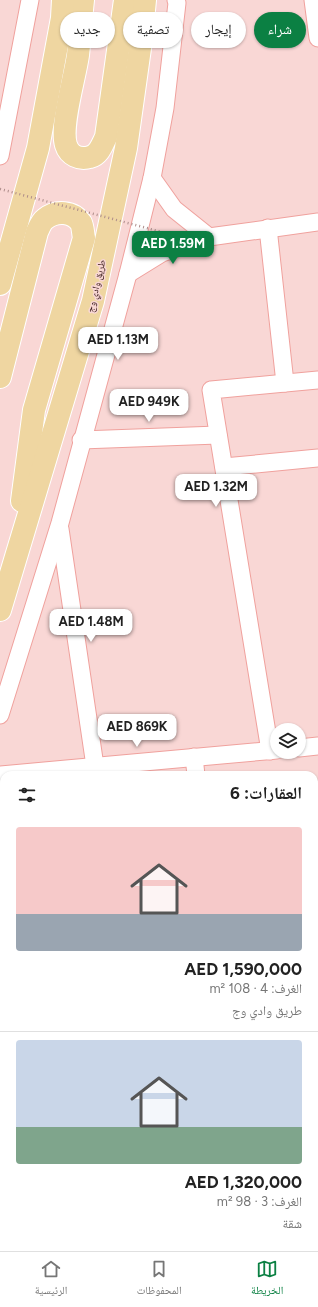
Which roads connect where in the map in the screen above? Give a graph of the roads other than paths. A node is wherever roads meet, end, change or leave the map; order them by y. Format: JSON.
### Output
{"nodes":[{"id":1,"x":30,"y":0,"type":"edge"},
{"id":2,"x":63,"y":0,"type":"edge"},
{"id":3,"x":83,"y":0,"type":"edge"},
{"id":4,"x":125,"y":0,"type":"edge"},
{"id":5,"x":145,"y":0,"type":"edge"},
{"id":6,"x":176,"y":0,"type":"edge"},
{"id":7,"x":313,"y":0,"type":"edge"},
{"id":8,"x":318,"y":38,"type":"edge"},
{"id":9,"x":2,"y":137,"type":"edge"},
{"id":10,"x":0,"y":156,"type":"edge"},
{"id":11,"x":152,"y":178,"type":"junction"},
{"id":12,"x":318,"y":222,"type":"edge"},
{"id":13,"x":268,"y":228,"type":"junction"},
{"id":14,"x":210,"y":237,"type":"junction"},
{"id":15,"x":128,"y":274,"type":"junction"},
{"id":16,"x":0,"y":284,"type":"edge"},
{"id":17,"x":0,"y":377,"type":"edge"},
{"id":18,"x":318,"y":380,"type":"edge"},
{"id":19,"x":285,"y":383,"type":"junction"},
{"id":20,"x":218,"y":435,"type":"junction"},
{"id":21,"x":81,"y":440,"type":"junction"},
{"id":22,"x":318,"y":458,"type":"edge"},
{"id":23,"x":224,"y":467,"type":"junction"},
{"id":24,"x":60,"y":523,"type":"junction"},
{"id":25,"x":14,"y":564,"type":"junction"},
{"id":26,"x":0,"y":610,"type":"edge"},
{"id":27,"x":0,"y":715,"type":"edge"},
{"id":28,"x":270,"y":727,"type":"edge"},
{"id":29,"x":318,"y":746,"type":"edge"},
{"id":30,"x":306,"y":747,"type":"edge"},
{"id":31,"x":270,"y":750,"type":"edge"},
{"id":32,"x":194,"y":757,"type":"junction"},
{"id":33,"x":94,"y":766,"type":"junction"},
{"id":34,"x":42,"y":771,"type":"edge"},
{"id":35,"x":196,"y":771,"type":"edge"}],
"edges":[{"from":1,"to":9,"type":"street"},
{"from":2,"to":16,"type":"main road"},
{"from":3,"to":4,"type":"main road"},
{"from":5,"to":25,"type":"main road","name":"طريق وادي وج"},
{"from":6,"to":11,"type":"street"},
{"from":7,"to":8,"type":"street"},
{"from":9,"to":10,"type":"street"},
{"from":11,"to":14,"type":"street"},
{"from":11,"to":15,"type":"street"},
{"from":12,"to":13,"type":"street"},
{"from":13,"to":14,"type":"street"},
{"from":13,"to":19,"type":"street"},
{"from":14,"to":15,"type":"street"},
{"from":15,"to":21,"type":"street"},
{"from":17,"to":25,"type":"main road"},
{"from":18,"to":19,"type":"street"},
{"from":19,"to":20,"type":"street"},
{"from":20,"to":21,"type":"street"},
{"from":20,"to":23,"type":"street"},
{"from":21,"to":24,"type":"street"},
{"from":22,"to":23,"type":"street"},
{"from":23,"to":28,"type":"street"},
{"from":24,"to":27,"type":"street"},
{"from":24,"to":33,"type":"street"},
{"from":25,"to":26,"type":"main road","name":"طريق وادي وج"},
{"from":29,"to":30,"type":"street"},
{"from":31,"to":32,"type":"street"},
{"from":32,"to":33,"type":"street"},
{"from":32,"to":35,"type":"street"},
{"from":33,"to":34,"type":"street"}]}
